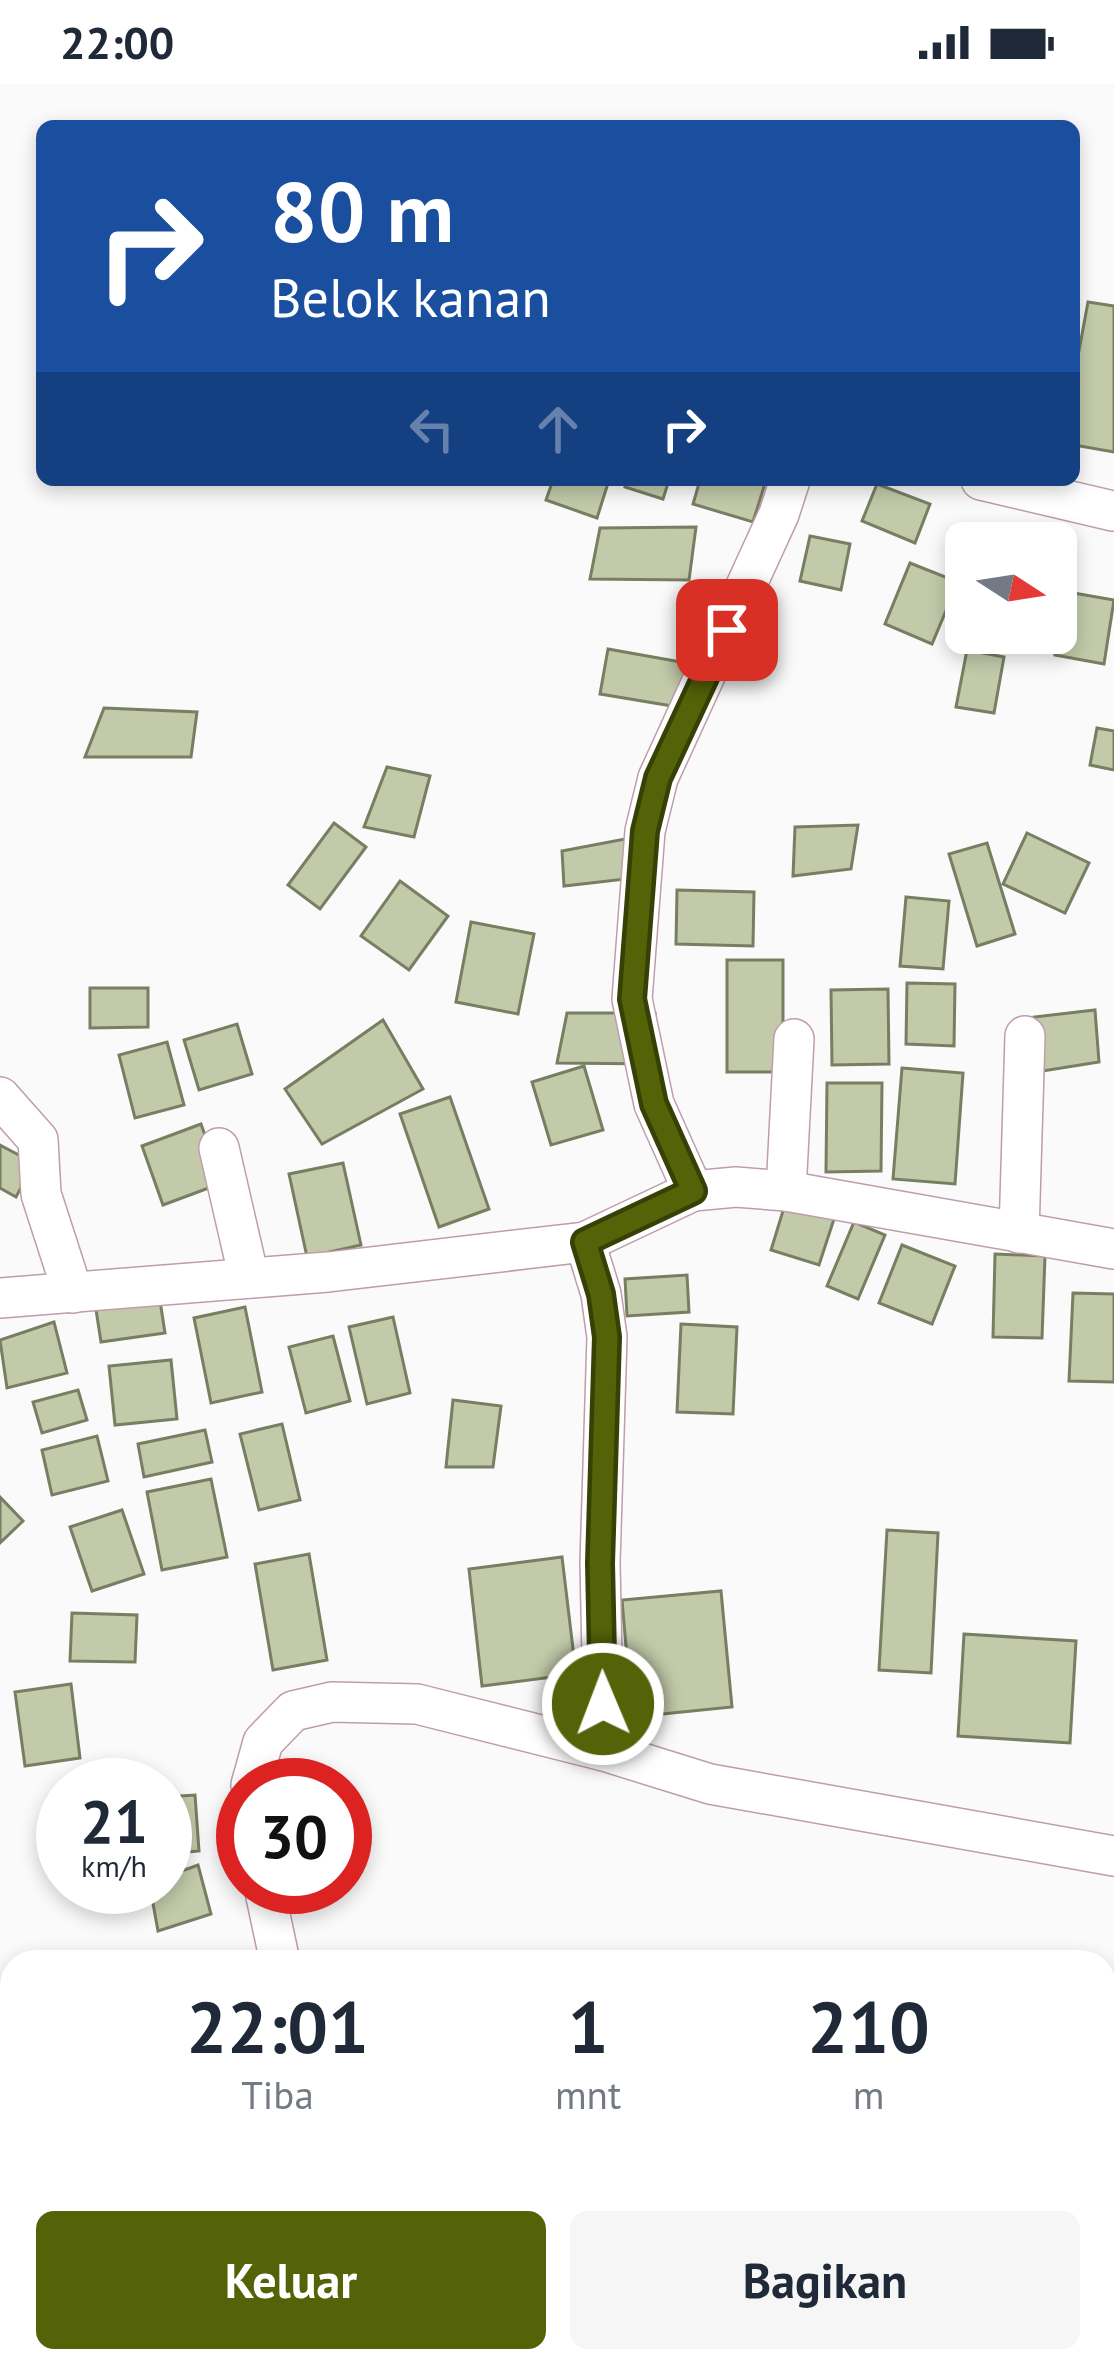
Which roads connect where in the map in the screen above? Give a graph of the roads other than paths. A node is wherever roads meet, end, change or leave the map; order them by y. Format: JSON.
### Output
{"nodes":[{"id":1,"x":788,"y":486,"type":"edge"},
{"id":2,"x":1007,"y":486,"type":"edge"},
{"id":3,"x":1113,"y":511,"type":"edge"},
{"id":4,"x":1025,"y":1036,"type":"dead end"},
{"id":5,"x":794,"y":1040,"type":"dead end"},
{"id":6,"x":0,"y":1097,"type":"edge"},
{"id":7,"x":219,"y":1148,"type":"dead end"},
{"id":8,"x":693,"y":1191,"type":"junction"},
{"id":9,"x":786,"y":1191,"type":"junction"},
{"id":10,"x":1019,"y":1233,"type":"junction"},
{"id":11,"x":585,"y":1242,"type":"junction"},
{"id":12,"x":1114,"y":1249,"type":"edge"},
{"id":13,"x":249,"y":1278,"type":"junction"},
{"id":14,"x":73,"y":1293,"type":"junction"},
{"id":15,"x":0,"y":1298,"type":"edge"},
{"id":16,"x":604,"y":1751,"type":"junction"},
{"id":17,"x":259,"y":1758,"type":"edge"},
{"id":18,"x":1114,"y":1856,"type":"edge"},
{"id":19,"x":270,"y":1914,"type":"edge"},
{"id":20,"x":277,"y":1950,"type":"edge"}],
"edges":[{"from":1,"to":8,"type":"street"},
{"from":2,"to":3,"type":"street"},
{"from":4,"to":10,"type":"street"},
{"from":5,"to":9,"type":"street"},
{"from":6,"to":14,"type":"street"},
{"from":7,"to":13,"type":"street"},
{"from":8,"to":9,"type":"street"},
{"from":8,"to":11,"type":"street"},
{"from":9,"to":10,"type":"street"},
{"from":10,"to":12,"type":"street"},
{"from":11,"to":13,"type":"street"},
{"from":11,"to":16,"type":"street"},
{"from":13,"to":14,"type":"street"},
{"from":14,"to":15,"type":"street"},
{"from":16,"to":17,"type":"street"},
{"from":16,"to":18,"type":"street"},
{"from":19,"to":20,"type":"street"}]}
